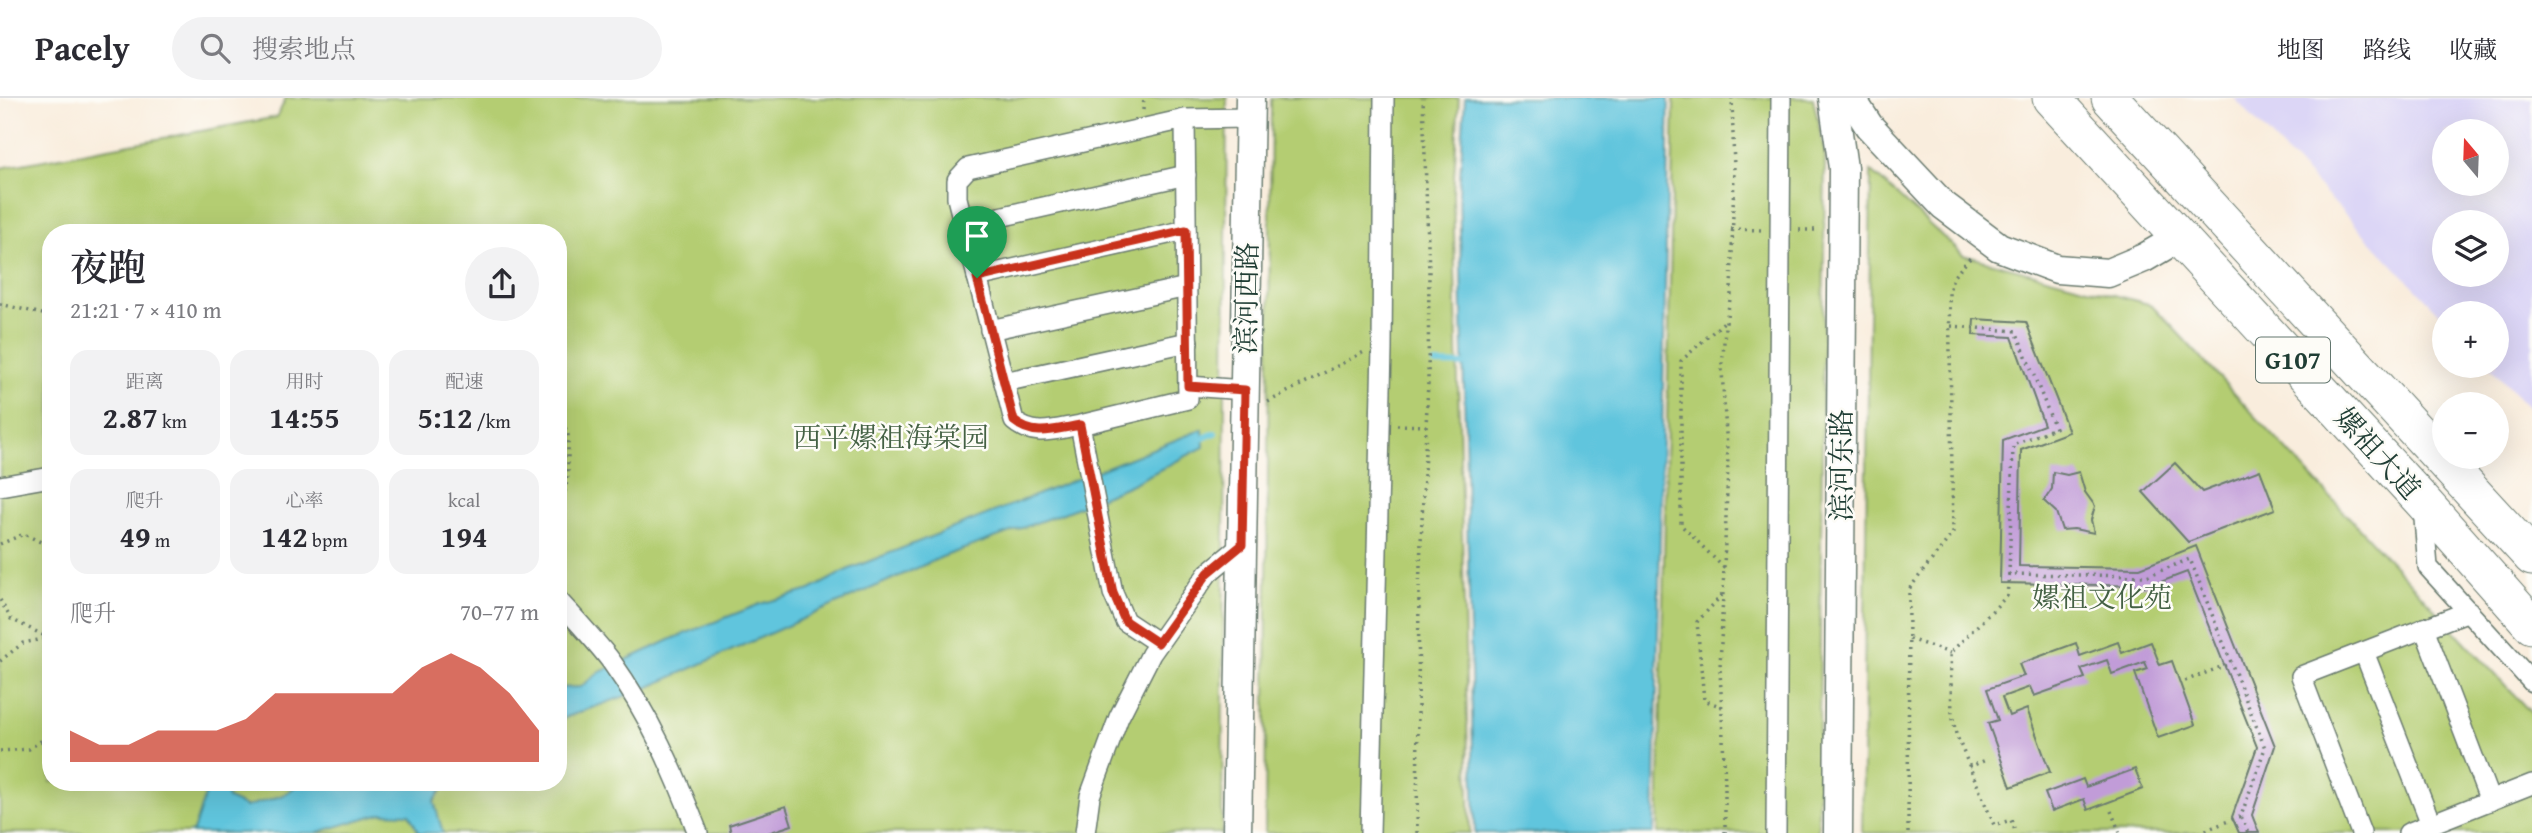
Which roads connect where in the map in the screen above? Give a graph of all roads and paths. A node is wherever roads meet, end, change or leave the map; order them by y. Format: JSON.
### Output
{"nodes":[{"id":1,"x":1384,"y":98,"type":"edge"},
{"id":2,"x":1423,"y":98,"type":"edge"},
{"id":3,"x":1732,"y":98,"type":"edge"},
{"id":4,"x":1781,"y":98,"type":"edge"},
{"id":5,"x":1833,"y":98,"type":"edge"},
{"id":6,"x":1851,"y":98,"type":"edge"},
{"id":7,"x":2051,"y":98,"type":"edge"},
{"id":8,"x":2110,"y":98,"type":"edge"},
{"id":9,"x":1249,"y":108,"type":"edge"},
{"id":10,"x":1185,"y":119,"type":"junction"},
{"id":11,"x":1186,"y":175,"type":"junction"},
{"id":12,"x":964,"y":225,"type":"junction"},
{"id":13,"x":1186,"y":230,"type":"junction"},
{"id":14,"x":2180,"y":237,"type":"junction"},
{"id":15,"x":1987,"y":238,"type":"junction"},
{"id":16,"x":977,"y":278,"type":"junction"},
{"id":17,"x":1187,"y":288,"type":"junction"},
{"id":18,"x":0,"y":304,"type":"edge"},
{"id":19,"x":42,"y":314,"type":"edge"},
{"id":20,"x":1726,"y":320,"type":"junction"},
{"id":21,"x":1951,"y":327,"type":"junction"},
{"id":22,"x":990,"y":330,"type":"junction"},
{"id":23,"x":1188,"y":342,"type":"junction"},
{"id":24,"x":1382,"y":349,"type":"junction"},
{"id":25,"x":1004,"y":382,"type":"junction"},
{"id":26,"x":1188,"y":386,"type":"junction"},
{"id":27,"x":1245,"y":402,"type":"junction"},
{"id":28,"x":1381,"y":424,"type":"junction"},
{"id":29,"x":1080,"y":425,"type":"junction"},
{"id":30,"x":1426,"y":426,"type":"junction"},
{"id":31,"x":567,"y":432,"type":"edge"},
{"id":32,"x":42,"y":479,"type":"edge"},
{"id":33,"x":567,"y":480,"type":"edge"},
{"id":34,"x":0,"y":486,"type":"edge"},
{"id":35,"x":2423,"y":502,"type":"junction"},
{"id":36,"x":42,"y":543,"type":"edge"},
{"id":37,"x":0,"y":544,"type":"edge"},
{"id":38,"x":1242,"y":545,"type":"junction"},
{"id":39,"x":2532,"y":557,"type":"edge"},
{"id":40,"x":1724,"y":568,"type":"junction"},
{"id":41,"x":2009,"y":574,"type":"junction"},
{"id":42,"x":1723,"y":594,"type":"junction"},
{"id":43,"x":0,"y":600,"type":"edge"},
{"id":44,"x":567,"y":610,"type":"edge"},
{"id":45,"x":2469,"y":611,"type":"junction"},
{"id":46,"x":2532,"y":625,"type":"edge"},
{"id":47,"x":2424,"y":628,"type":"junction"},
{"id":48,"x":42,"y":636,"type":"edge"},
{"id":49,"x":42,"y":639,"type":"edge"},
{"id":50,"x":1909,"y":639,"type":"junction"},
{"id":51,"x":1158,"y":643,"type":"junction"},
{"id":52,"x":2364,"y":652,"type":"junction"},
{"id":53,"x":1950,"y":653,"type":"junction"},
{"id":54,"x":0,"y":661,"type":"edge"},
{"id":55,"x":2231,"y":663,"type":"junction"},
{"id":56,"x":2185,"y":681,"type":"dead end"},
{"id":57,"x":2532,"y":682,"type":"edge"},
{"id":58,"x":1722,"y":707,"type":"junction"},
{"id":59,"x":42,"y":740,"type":"edge"},
{"id":60,"x":0,"y":751,"type":"edge"},
{"id":61,"x":1988,"y":759,"type":"dead end"},
{"id":62,"x":1969,"y":767,"type":"junction"},
{"id":63,"x":2532,"y":784,"type":"edge"},
{"id":64,"x":2490,"y":801,"type":"junction"},
{"id":65,"x":2111,"y":811,"type":"dead end"},
{"id":66,"x":2241,"y":816,"type":"junction"},
{"id":67,"x":2431,"y":824,"type":"junction"},
{"id":68,"x":698,"y":833,"type":"edge"},
{"id":69,"x":1085,"y":833,"type":"edge"},
{"id":70,"x":1237,"y":833,"type":"edge"},
{"id":71,"x":1370,"y":833,"type":"edge"},
{"id":72,"x":1417,"y":833,"type":"edge"},
{"id":73,"x":1725,"y":833,"type":"edge"},
{"id":74,"x":1776,"y":833,"type":"edge"},
{"id":75,"x":1838,"y":833,"type":"edge"},
{"id":76,"x":1908,"y":833,"type":"edge"},
{"id":77,"x":2015,"y":833,"type":"edge"},
{"id":78,"x":2119,"y":833,"type":"edge"},
{"id":79,"x":2199,"y":833,"type":"edge"},
{"id":80,"x":2248,"y":833,"type":"edge"},
{"id":81,"x":2361,"y":833,"type":"edge"},
{"id":82,"x":2408,"y":833,"type":"edge"}],
"edges":[{"from":1,"to":24,"type":"street"},
{"from":2,"to":30,"type":"path"},
{"from":3,"to":20,"type":"path"},
{"from":4,"to":74,"type":"street"},
{"from":5,"to":75,"type":"street","name":"滨河东路"},
{"from":6,"to":15,"type":"street"},
{"from":7,"to":14,"type":"highway","name":"嫘祖大道","number":"G107"},
{"from":8,"to":39,"type":"highway","name":"嫘祖大道","number":"G107"},
{"from":9,"to":10,"type":"street"},
{"from":9,"to":27,"type":"street","name":"滨河西路"},
{"from":10,"to":11,"type":"street"},
{"from":10,"to":12,"type":"street"},
{"from":11,"to":12,"type":"street"},
{"from":11,"to":13,"type":"street"},
{"from":12,"to":16,"type":"street"},
{"from":13,"to":16,"type":"street"},
{"from":13,"to":17,"type":"street"},
{"from":14,"to":15,"type":"street"},
{"from":14,"to":35,"type":"highway","name":"嫘祖大道","number":"G107"},
{"from":15,"to":21,"type":"path"},
{"from":16,"to":22,"type":"street"},
{"from":17,"to":22,"type":"street"},
{"from":17,"to":23,"type":"street"},
{"from":18,"to":19,"type":"path"},
{"from":20,"to":40,"type":"path"},
{"from":20,"to":40,"type":"path"},
{"from":21,"to":41,"type":"path"},
{"from":21,"to":50,"type":"path"},
{"from":22,"to":25,"type":"street"},
{"from":23,"to":25,"type":"street"},
{"from":23,"to":26,"type":"street"},
{"from":24,"to":27,"type":"path"},
{"from":24,"to":28,"type":"street"},
{"from":25,"to":29,"type":"street"},
{"from":26,"to":27,"type":"street"},
{"from":26,"to":29,"type":"street"},
{"from":27,"to":38,"type":"street","name":"滨河西路"},
{"from":28,"to":30,"type":"path"},
{"from":28,"to":71,"type":"street"},
{"from":29,"to":51,"type":"street"},
{"from":30,"to":72,"type":"path"},
{"from":31,"to":33,"type":"path"},
{"from":32,"to":34,"type":"street"},
{"from":35,"to":45,"type":"street"},
{"from":35,"to":46,"type":"highway","name":"嫘祖大道","number":"G107"},
{"from":36,"to":37,"type":"path"},
{"from":38,"to":51,"type":"street"},
{"from":38,"to":70,"type":"street","name":"滨河西路"},
{"from":40,"to":42,"type":"path"},
{"from":41,"to":53,"type":"path"},
{"from":41,"to":55,"type":"path"},
{"from":42,"to":58,"type":"path"},
{"from":42,"to":58,"type":"path"},
{"from":43,"to":48,"type":"path"},
{"from":44,"to":68,"type":"street"},
{"from":45,"to":47,"type":"street"},
{"from":45,"to":57,"type":"street"},
{"from":47,"to":52,"type":"street"},
{"from":47,"to":64,"type":"street"},
{"from":49,"to":54,"type":"path"},
{"from":50,"to":53,"type":"path"},
{"from":50,"to":76,"type":"path"},
{"from":51,"to":69,"type":"street"},
{"from":52,"to":67,"type":"street"},
{"from":52,"to":81,"type":"street"},
{"from":53,"to":62,"type":"path"},
{"from":55,"to":56,"type":"path"},
{"from":55,"to":66,"type":"path"},
{"from":58,"to":73,"type":"path"},
{"from":59,"to":60,"type":"path"},
{"from":61,"to":62,"type":"path"},
{"from":62,"to":77,"type":"path"},
{"from":63,"to":64,"type":"street"},
{"from":64,"to":67,"type":"street"},
{"from":65,"to":78,"type":"path"},
{"from":66,"to":79,"type":"path"},
{"from":66,"to":80,"type":"path"},
{"from":67,"to":82,"type":"street"}]}
